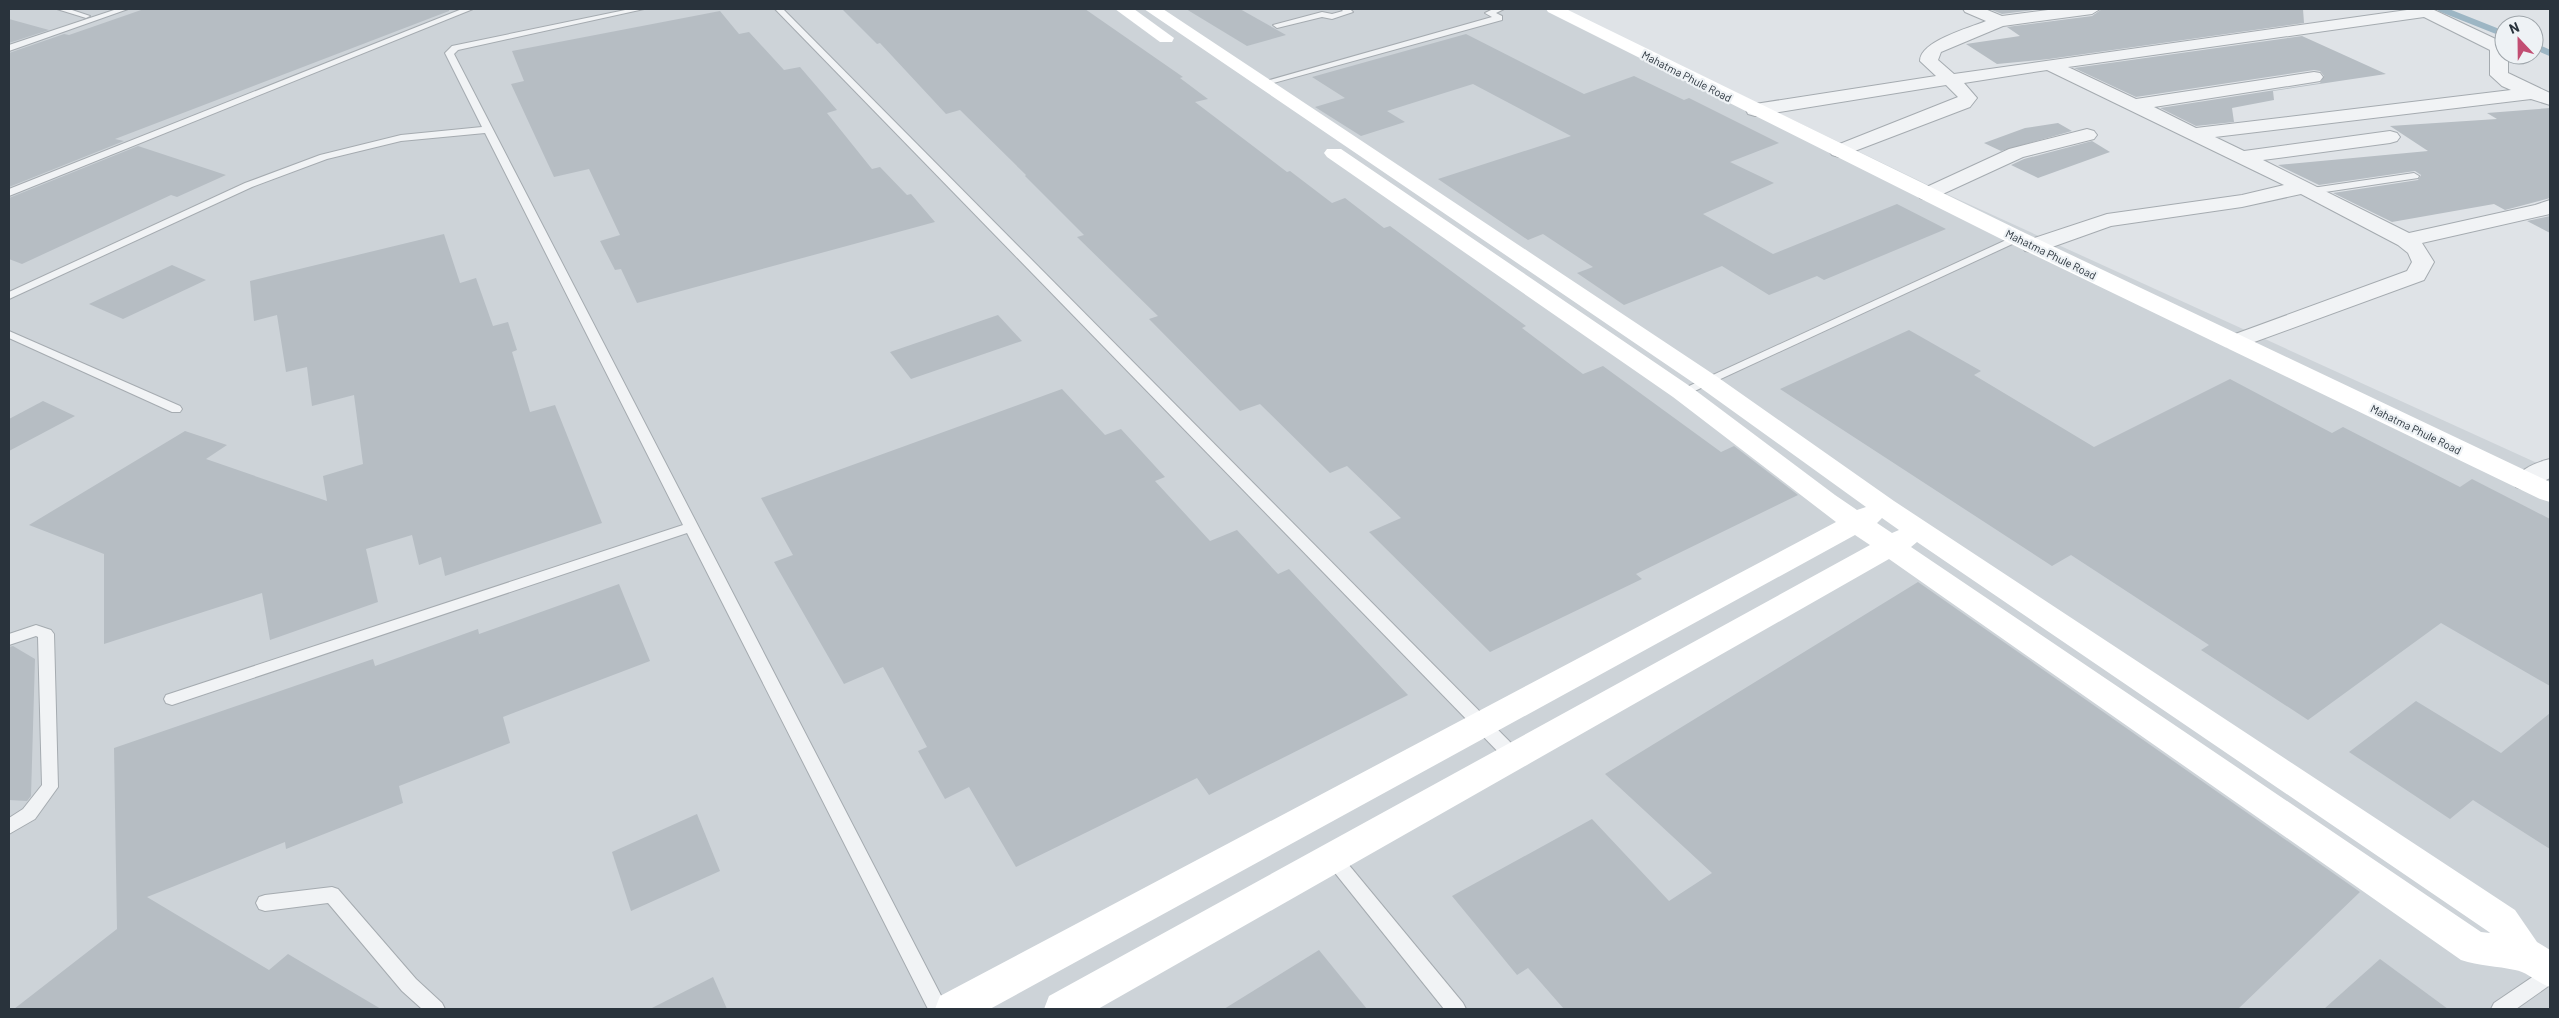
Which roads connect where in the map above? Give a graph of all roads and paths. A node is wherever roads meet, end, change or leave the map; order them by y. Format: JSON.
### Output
{"nodes":[{"id":1,"x":61,"y":9,"type":"edge"},
{"id":2,"x":124,"y":9,"type":"edge"},
{"id":3,"x":469,"y":9,"type":"edge"},
{"id":4,"x":640,"y":9,"type":"edge"},
{"id":5,"x":779,"y":9,"type":"edge"},
{"id":6,"x":1123,"y":9,"type":"edge"},
{"id":7,"x":1152,"y":9,"type":"edge"},
{"id":8,"x":1345,"y":9,"type":"edge"},
{"id":9,"x":1500,"y":9,"type":"edge"},
{"id":10,"x":1554,"y":9,"type":"edge"},
{"id":11,"x":1971,"y":9,"type":"edge"},
{"id":12,"x":2092,"y":9,"type":"edge"},
{"id":13,"x":2423,"y":10,"type":"edge"},
{"id":14,"x":86,"y":16,"type":"dead end"},
{"id":15,"x":2000,"y":21,"type":"junction"},
{"id":16,"x":1277,"y":25,"type":"dead end"},
{"id":17,"x":9,"y":48,"type":"edge"},
{"id":18,"x":2049,"y":64,"type":"junction"},
{"id":19,"x":2314,"y":77,"type":"dead end"},
{"id":20,"x":1948,"y":79,"type":"junction"},
{"id":21,"x":1263,"y":83,"type":"junction"},
{"id":22,"x":2532,"y":93,"type":"junction"},
{"id":23,"x":2550,"y":100,"type":"edge"},
{"id":24,"x":2133,"y":105,"type":"junction"},
{"id":25,"x":1755,"y":110,"type":"junction"},
{"id":26,"x":488,"y":130,"type":"junction"},
{"id":27,"x":2193,"y":134,"type":"junction"},
{"id":28,"x":2086,"y":136,"type":"dead end"},
{"id":29,"x":2390,"y":137,"type":"dead end"},
{"id":30,"x":1839,"y":151,"type":"junction"},
{"id":31,"x":2240,"y":157,"type":"junction"},
{"id":32,"x":2414,"y":176,"type":"dead end"},
{"id":33,"x":1392,"y":181,"type":"junction"},
{"id":34,"x":2307,"y":189,"type":"junction"},
{"id":35,"x":11,"y":191,"type":"edge"},
{"id":36,"x":1926,"y":194,"type":"junction"},
{"id":37,"x":2550,"y":206,"type":"edge"},
{"id":38,"x":2406,"y":240,"type":"junction"},
{"id":39,"x":2025,"y":242,"type":"junction"},
{"id":40,"x":9,"y":296,"type":"edge"},
{"id":41,"x":9,"y":334,"type":"edge"},
{"id":42,"x":2234,"y":342,"type":"junction"},
{"id":43,"x":1695,"y":386,"type":"junction"},
{"id":44,"x":176,"y":409,"type":"dead end"},
{"id":45,"x":2550,"y":467,"type":"edge"},
{"id":46,"x":2526,"y":481,"type":"junction"},
{"id":47,"x":2550,"y":493,"type":"edge"},
{"id":48,"x":1884,"y":507,"type":"junction"},
{"id":49,"x":1856,"y":522,"type":"junction"},
{"id":50,"x":691,"y":527,"type":"junction"},
{"id":51,"x":1920,"y":530,"type":"junction"},
{"id":52,"x":1891,"y":546,"type":"junction"},
{"id":53,"x":9,"y":640,"type":"edge"},
{"id":54,"x":172,"y":699,"type":"dead end"},
{"id":55,"x":1482,"y":725,"type":"junction"},
{"id":56,"x":1514,"y":757,"type":"junction"},
{"id":57,"x":9,"y":827,"type":"edge"},
{"id":58,"x":1333,"y":858,"type":"junction"},
{"id":59,"x":265,"y":903,"type":"dead end"},
{"id":60,"x":2542,"y":966,"type":"edge"},
{"id":61,"x":435,"y":1009,"type":"edge"},
{"id":62,"x":938,"y":1009,"type":"edge"},
{"id":63,"x":954,"y":1009,"type":"edge"},
{"id":64,"x":1063,"y":1009,"type":"edge"},
{"id":65,"x":1456,"y":1009,"type":"edge"},
{"id":66,"x":2501,"y":1009,"type":"edge"}],
"edges":[{"from":1,"to":14,"type":"lane"},
{"from":2,"to":17,"type":"lane"},
{"from":3,"to":35,"type":"lane"},
{"from":4,"to":26,"type":"lane"},
{"from":5,"to":55,"type":"lane"},
{"from":6,"to":33,"type":"street"},
{"from":7,"to":21,"type":"street"},
{"from":8,"to":16,"type":"lane"},
{"from":9,"to":21,"type":"lane"},
{"from":10,"to":25,"type":"street","name":"Mahatma Phule Road"},
{"from":11,"to":15,"type":"street"},
{"from":12,"to":15,"type":"street"},
{"from":13,"to":18,"type":"street"},
{"from":13,"to":22,"type":"street"},
{"from":15,"to":20,"type":"street"},
{"from":18,"to":20,"type":"street"},
{"from":18,"to":24,"type":"street"},
{"from":19,"to":24,"type":"street"},
{"from":20,"to":25,"type":"street"},
{"from":20,"to":30,"type":"street"},
{"from":21,"to":33,"type":"street"},
{"from":22,"to":23,"type":"street"},
{"from":22,"to":27,"type":"street"},
{"from":24,"to":27,"type":"street"},
{"from":25,"to":30,"type":"street","name":"Mahatma Phule Road"},
{"from":26,"to":40,"type":"lane"},
{"from":26,"to":50,"type":"lane"},
{"from":27,"to":31,"type":"street"},
{"from":28,"to":36,"type":"street"},
{"from":29,"to":31,"type":"street"},
{"from":30,"to":36,"type":"street","name":"Mahatma Phule Road"},
{"from":31,"to":34,"type":"street"},
{"from":32,"to":34,"type":"lane"},
{"from":33,"to":43,"type":"street"},
{"from":34,"to":38,"type":"street"},
{"from":34,"to":39,"type":"street"},
{"from":36,"to":39,"type":"street","name":"Mahatma Phule Road"},
{"from":37,"to":38,"type":"street"},
{"from":38,"to":42,"type":"street"},
{"from":39,"to":42,"type":"street","name":"Mahatma Phule Road"},
{"from":39,"to":43,"type":"lane"},
{"from":41,"to":44,"type":"lane"},
{"from":42,"to":46,"type":"street","name":"Mahatma Phule Road"},
{"from":43,"to":48,"type":"street"},
{"from":43,"to":49,"type":"street"},
{"from":45,"to":46,"type":"street"},
{"from":46,"to":47,"type":"street","name":"Mahatma Phule Road"},
{"from":48,"to":49,"type":"street"},
{"from":48,"to":51,"type":"street"},
{"from":49,"to":52,"type":"street"},
{"from":49,"to":55,"type":"street"},
{"from":50,"to":54,"type":"lane"},
{"from":50,"to":62,"type":"lane"},
{"from":51,"to":52,"type":"street"},
{"from":51,"to":60,"type":"street"},
{"from":52,"to":56,"type":"street"},
{"from":52,"to":60,"type":"street"},
{"from":53,"to":57,"type":"lane"},
{"from":55,"to":56,"type":"lane"},
{"from":55,"to":63,"type":"street"},
{"from":56,"to":58,"type":"street"},
{"from":58,"to":64,"type":"street"},
{"from":58,"to":65,"type":"lane"},
{"from":59,"to":61,"type":"lane"},
{"from":60,"to":66,"type":"lane"}]}
